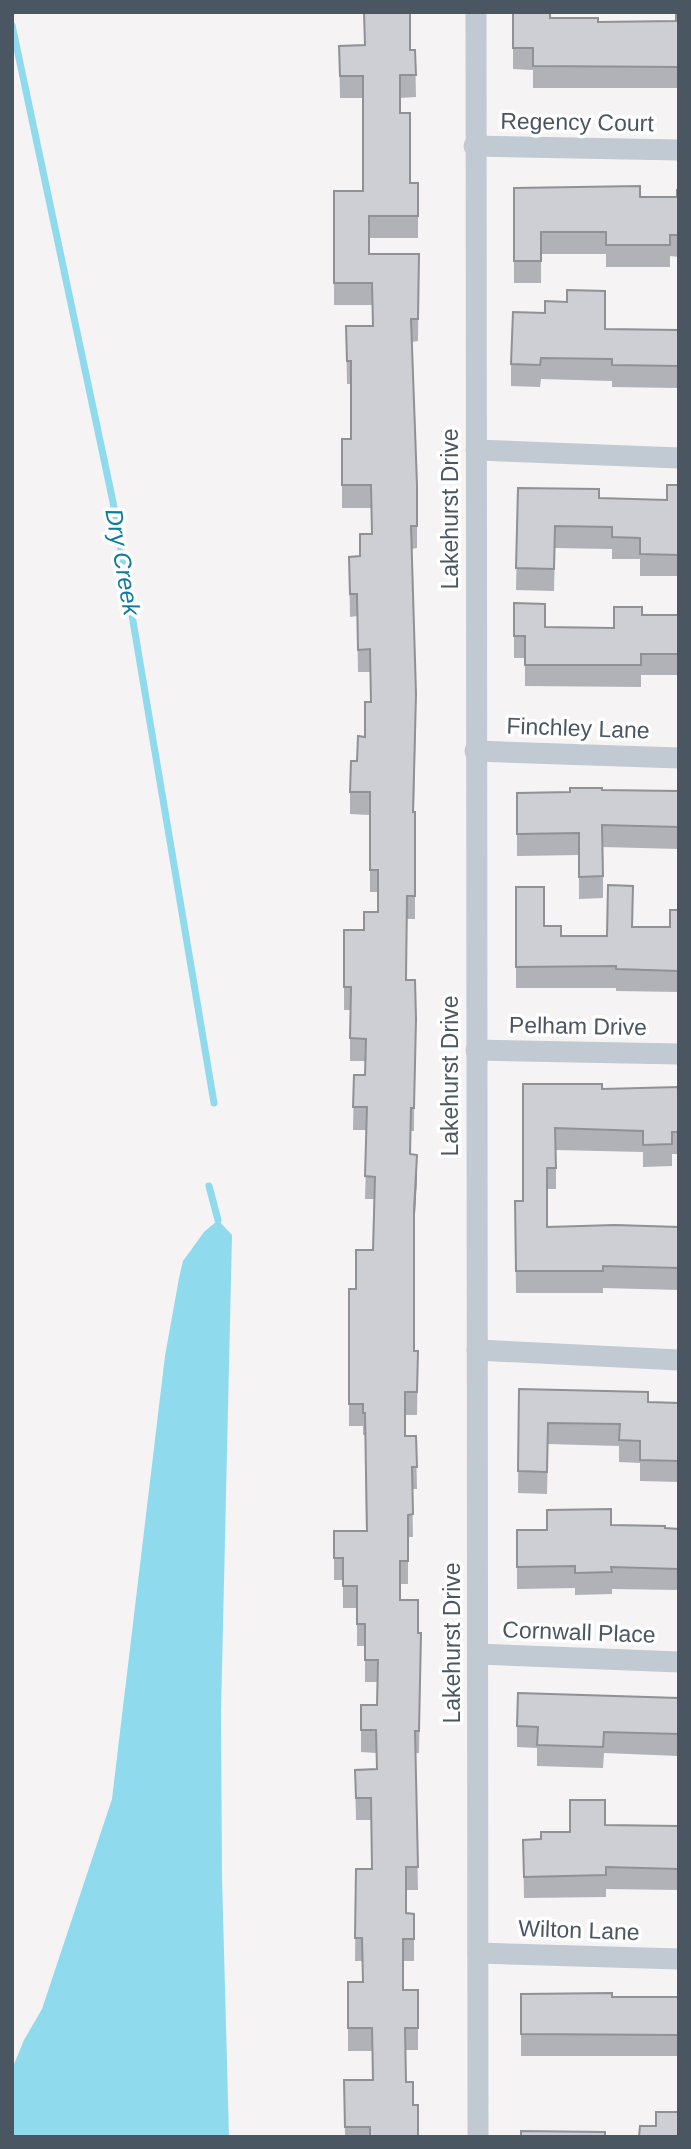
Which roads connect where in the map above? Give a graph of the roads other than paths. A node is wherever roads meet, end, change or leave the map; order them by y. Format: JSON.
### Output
{"nodes":[{"id":1,"x":476,"y":15,"type":"dead end"},
{"id":2,"x":474,"y":146,"type":"junction"},
{"id":3,"x":679,"y":150,"type":"edge"},
{"id":4,"x":476,"y":450,"type":"junction"},
{"id":5,"x":679,"y":458,"type":"edge"},
{"id":6,"x":475,"y":751,"type":"junction"},
{"id":7,"x":679,"y":758,"type":"edge"},
{"id":8,"x":476,"y":1050,"type":"junction"},
{"id":9,"x":679,"y":1054,"type":"edge"},
{"id":10,"x":477,"y":1350,"type":"junction"},
{"id":11,"x":679,"y":1360,"type":"edge"},
{"id":12,"x":478,"y":1654,"type":"junction"},
{"id":13,"x":679,"y":1662,"type":"edge"},
{"id":14,"x":478,"y":1953,"type":"junction"},
{"id":15,"x":679,"y":1959,"type":"edge"},
{"id":16,"x":478,"y":2137,"type":"edge"}],
"edges":[{"from":1,"to":2,"type":"street","name":"Lakehurst Drive"},
{"from":2,"to":3,"type":"street","name":"Regency Court"},
{"from":2,"to":4,"type":"street","name":"Lakehurst Drive"},
{"from":4,"to":5,"type":"street"},
{"from":4,"to":6,"type":"street","name":"Lakehurst Drive"},
{"from":6,"to":7,"type":"street","name":"Finchley Lane"},
{"from":6,"to":8,"type":"street","name":"Lakehurst Drive"},
{"from":8,"to":9,"type":"street","name":"Pelham Drive"},
{"from":8,"to":10,"type":"street","name":"Lakehurst Drive"},
{"from":10,"to":11,"type":"street"},
{"from":10,"to":12,"type":"street","name":"Lakehurst Drive"},
{"from":12,"to":13,"type":"street","name":"Cornwall Place"},
{"from":12,"to":14,"type":"street","name":"Lakehurst Drive"},
{"from":14,"to":15,"type":"street","name":"Wilton Lane"},
{"from":14,"to":16,"type":"street","name":"Lakehurst Drive"}]}
